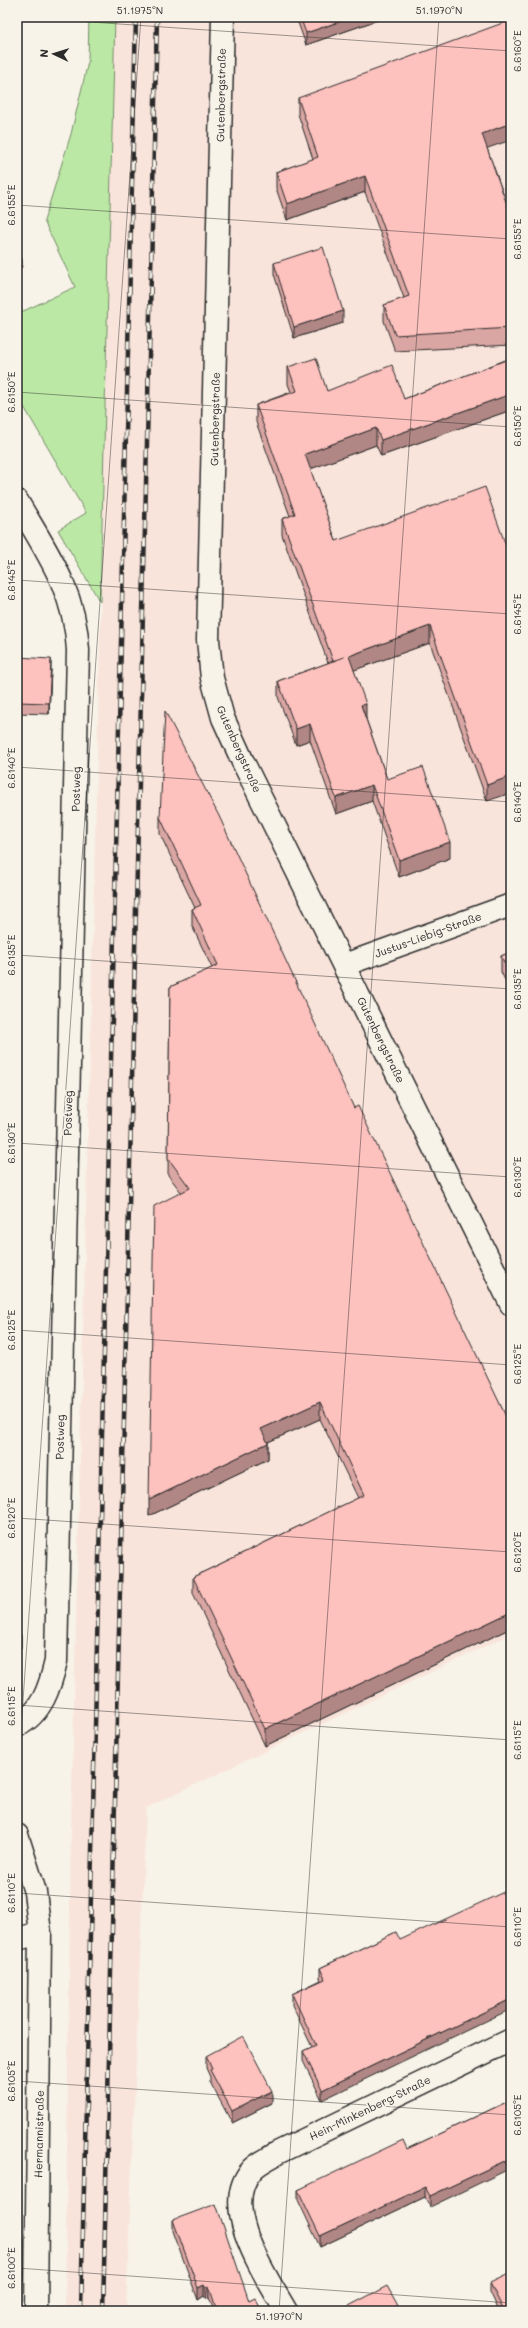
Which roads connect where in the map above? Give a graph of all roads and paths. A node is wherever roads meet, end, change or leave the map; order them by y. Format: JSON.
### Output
{"nodes":[{"id":1,"x":223,"y":17,"type":"edge"},
{"id":2,"x":18,"y":505,"type":"edge"},
{"id":3,"x":511,"y":905,"type":"edge"},
{"id":4,"x":344,"y":965,"type":"junction"},
{"id":5,"x":511,"y":1304,"type":"edge"},
{"id":6,"x":17,"y":1726,"type":"edge"},
{"id":7,"x":17,"y":1835,"type":"edge"},
{"id":8,"x":40,"y":1933,"type":"junction"},
{"id":9,"x":17,"y":1939,"type":"edge"},
{"id":10,"x":511,"y":2040,"type":"edge"},
{"id":11,"x":36,"y":2311,"type":"edge"},
{"id":12,"x":286,"y":2311,"type":"edge"}],
"edges":[{"from":1,"to":4,"type":"street","name":"Gutenbergstraße"},
{"from":2,"to":6,"type":"street","name":"Postweg"},
{"from":3,"to":4,"type":"street","name":"Justus-Liebig-Straße"},
{"from":4,"to":5,"type":"street","name":"Gutenbergstraße"},
{"from":7,"to":8,"type":"street","name":"Hermannistraße"},
{"from":8,"to":9,"type":"street"},
{"from":8,"to":11,"type":"street","name":"Hermannistraße"},
{"from":10,"to":12,"type":"street","name":"Hein-Minkenberg-Straße"}]}
